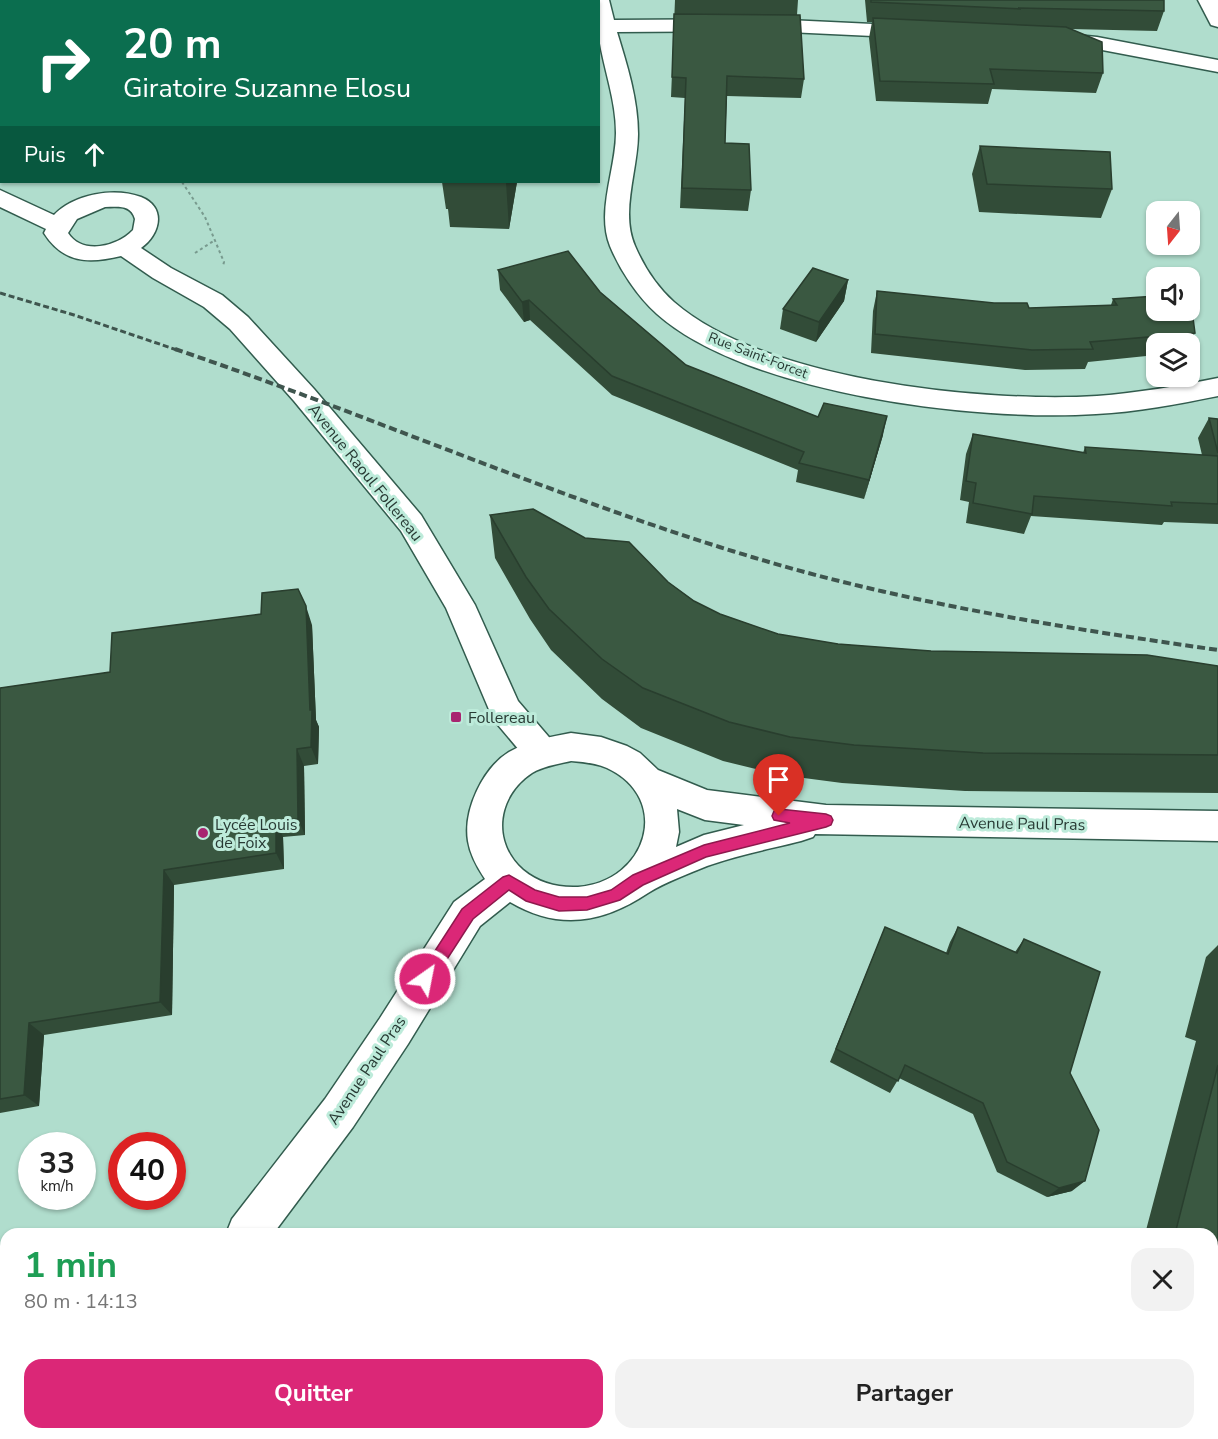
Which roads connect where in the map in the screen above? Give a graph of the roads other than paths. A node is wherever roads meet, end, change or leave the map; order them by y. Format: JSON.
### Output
{"nodes":[{"id":1,"x":600,"y":0,"type":"edge"},
{"id":2,"x":1208,"y":0,"type":"edge"},
{"id":3,"x":1218,"y":21,"type":"edge"},
{"id":4,"x":605,"y":26,"type":"junction"},
{"id":5,"x":931,"y":33,"type":"edge"},
{"id":6,"x":1036,"y":38,"type":"edge"},
{"id":7,"x":1218,"y":66,"type":"edge"},
{"id":8,"x":115,"y":191,"type":"edge"},
{"id":9,"x":0,"y":197,"type":"edge"},
{"id":10,"x":58,"y":225,"type":"junction"},
{"id":11,"x":124,"y":247,"type":"junction"},
{"id":12,"x":1218,"y":387,"type":"edge"},
{"id":13,"x":542,"y":753,"type":"junction"},
{"id":14,"x":648,"y":782,"type":"junction"},
{"id":15,"x":826,"y":820,"type":"junction"},
{"id":16,"x":1218,"y":826,"type":"edge"},
{"id":17,"x":638,"y":880,"type":"junction"},
{"id":18,"x":509,"y":881,"type":"junction"},
{"id":19,"x":252,"y":1228,"type":"edge"}],
"edges":[{"from":1,"to":4,"type":"street","name":"Rue Saint-Forcet"},
{"from":2,"to":3,"type":"street"},
{"from":4,"to":5,"type":"street"},
{"from":4,"to":12,"type":"street","name":"Rue Saint-Forcet"},
{"from":6,"to":7,"type":"street"},
{"from":8,"to":10,"type":"street"},
{"from":8,"to":11,"type":"street"},
{"from":9,"to":10,"type":"street"},
{"from":10,"to":11,"type":"street"},
{"from":11,"to":13,"type":"street","name":"Avenue Raoul Follereau"},
{"from":13,"to":14,"type":"street"},
{"from":13,"to":18,"type":"street"},
{"from":14,"to":15,"type":"street","name":"Avenue Paul Pras"},
{"from":14,"to":17,"type":"street"},
{"from":15,"to":16,"type":"street","name":"Avenue Paul Pras"},
{"from":15,"to":17,"type":"street","name":"Avenue Paul Pras"},
{"from":17,"to":18,"type":"street"},
{"from":18,"to":19,"type":"street","name":"Avenue Paul Pras"}]}
